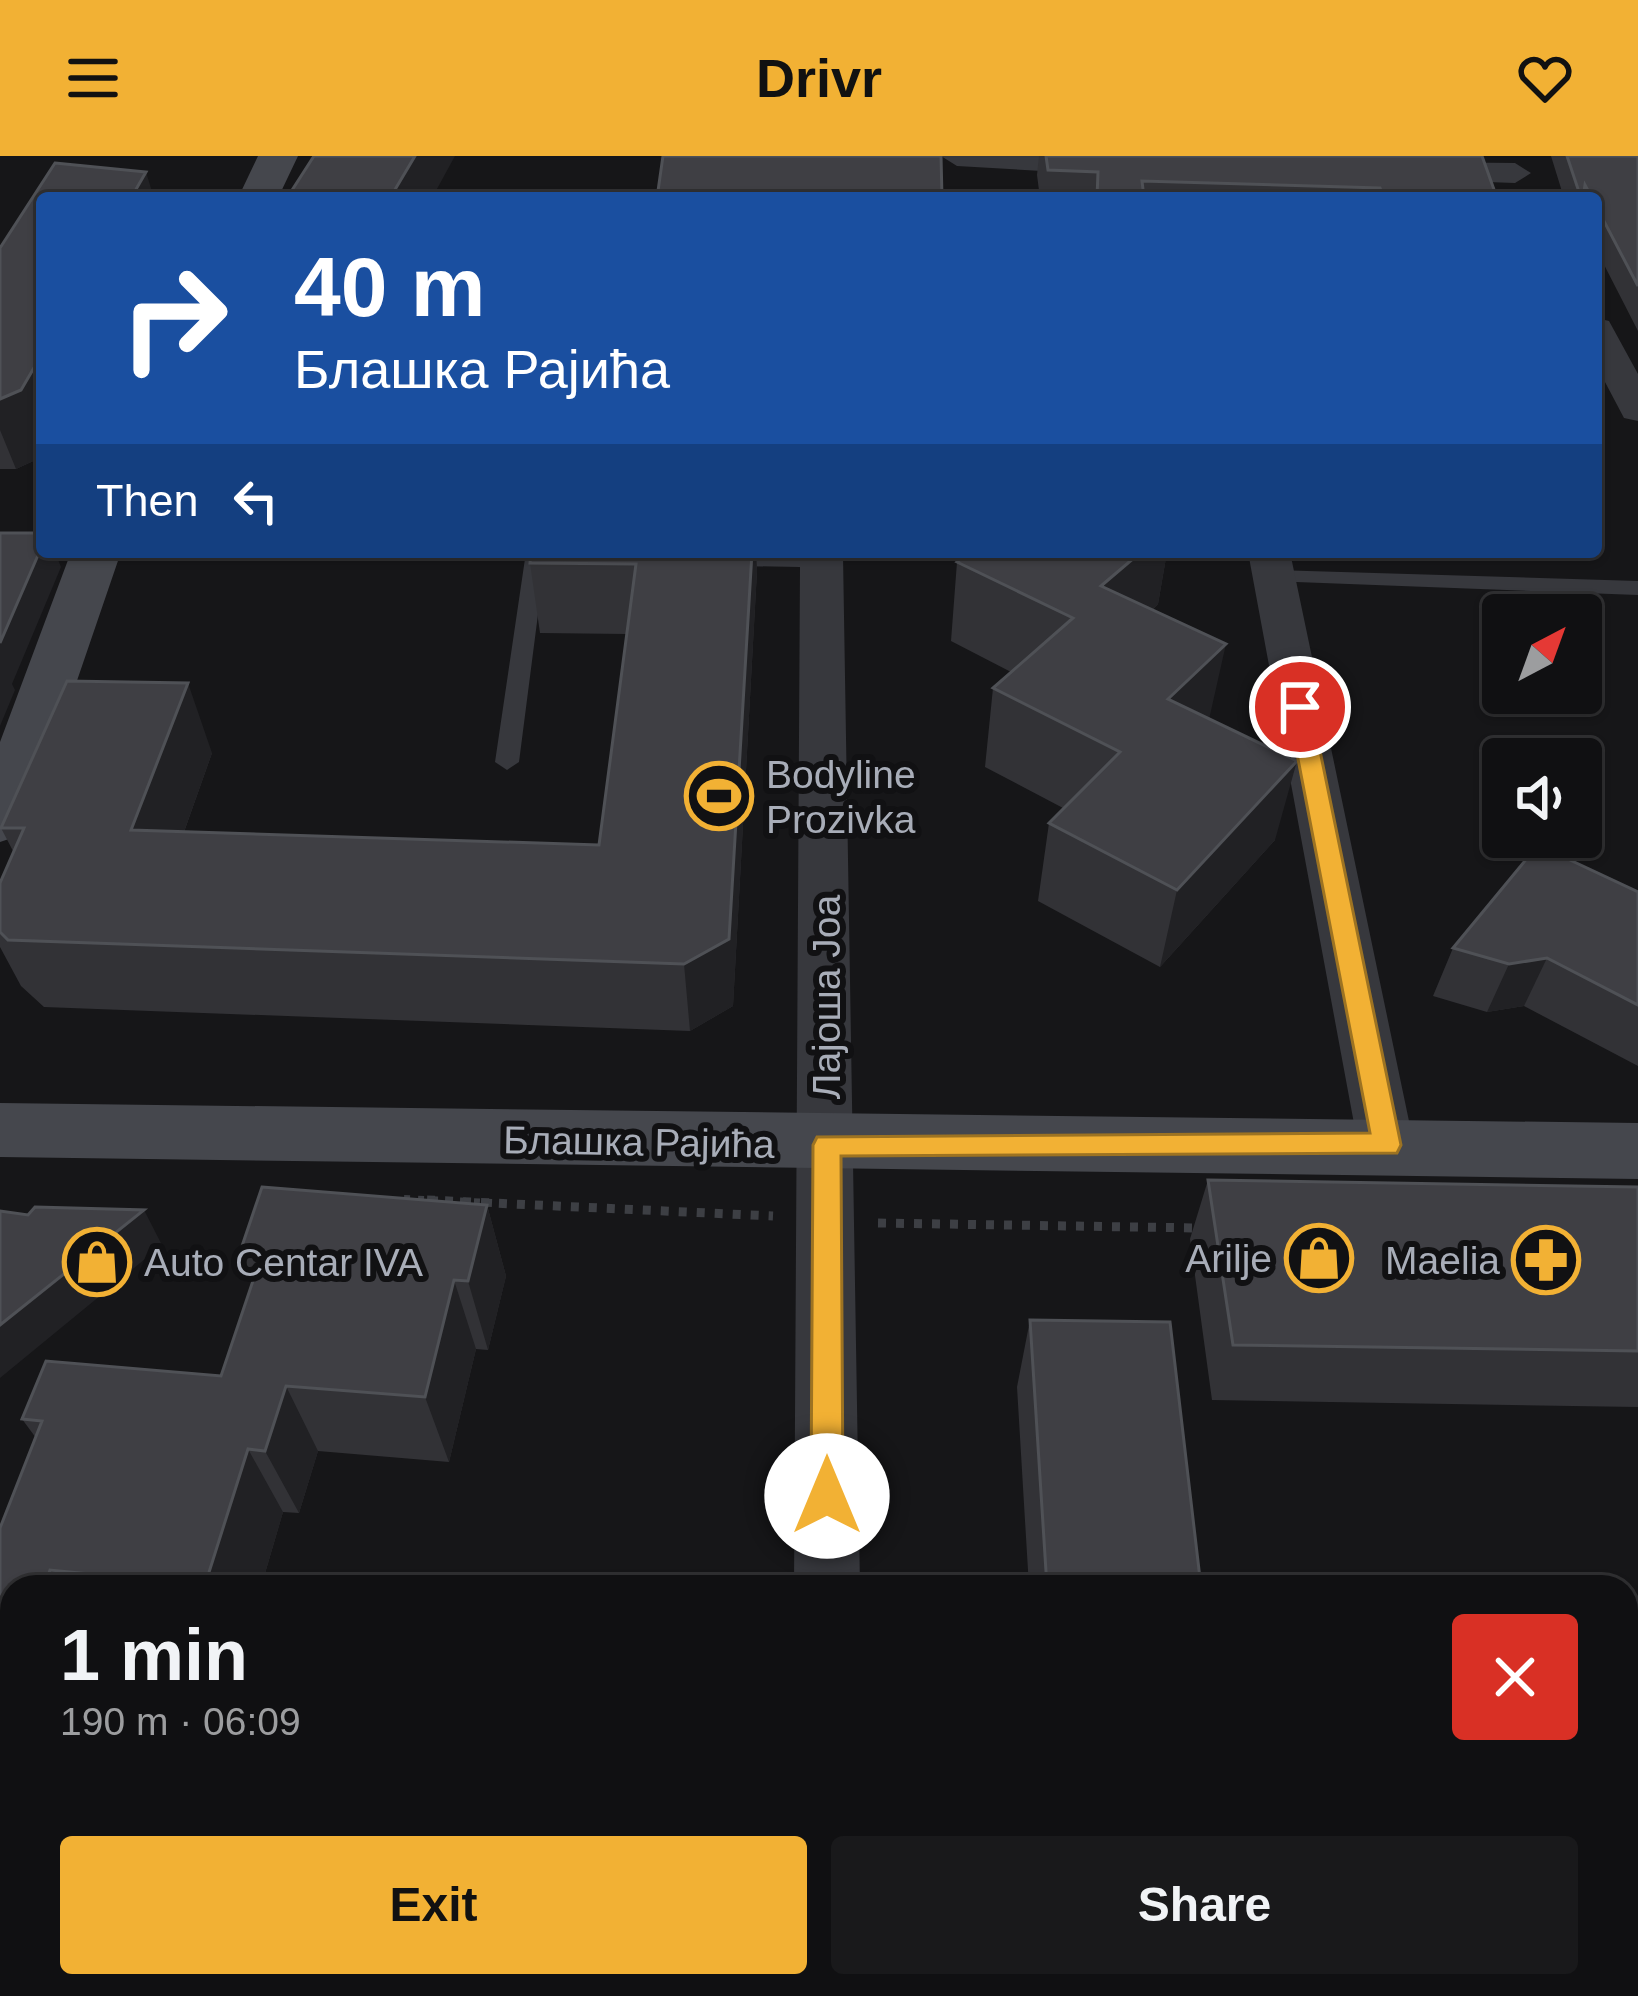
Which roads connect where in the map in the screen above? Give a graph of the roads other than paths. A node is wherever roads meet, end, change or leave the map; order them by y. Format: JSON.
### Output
{"nodes":[{"id":1,"x":278,"y":156,"type":"edge"},
{"id":2,"x":957,"y":156,"type":"edge"},
{"id":3,"x":1372,"y":171,"type":"edge"},
{"id":4,"x":1136,"y":174,"type":"edge"},
{"id":5,"x":1517,"y":176,"type":"edge"},
{"id":6,"x":261,"y":192,"type":"edge"},
{"id":7,"x":1602,"y":341,"type":"edge"},
{"id":8,"x":1638,"y":410,"type":"edge"},
{"id":9,"x":94,"y":558,"type":"edge"},
{"id":10,"x":535,"y":558,"type":"edge"},
{"id":11,"x":822,"y":558,"type":"edge"},
{"id":12,"x":1271,"y":564,"type":"edge"},
{"id":13,"x":1638,"y":588,"type":"edge"},
{"id":14,"x":507,"y":762,"type":"dead end"},
{"id":15,"x":0,"y":821,"type":"edge"},
{"id":16,"x":0,"y":1130,"type":"edge"},
{"id":17,"x":827,"y":1145,"type":"junction"},
{"id":18,"x":1387,"y":1145,"type":"junction"},
{"id":19,"x":1622,"y":1158,"type":"edge"},
{"id":20,"x":827,"y":1575,"type":"edge"}],
"edges":[{"from":1,"to":6,"type":"street"},
{"from":2,"to":4,"type":"street"},
{"from":3,"to":5,"type":"street"},
{"from":7,"to":8,"type":"street"},
{"from":9,"to":15,"type":"street"},
{"from":10,"to":14,"type":"lane"},
{"from":11,"to":17,"type":"street","name":"Лајоша Јоа"},
{"from":12,"to":13,"type":"lane"},
{"from":12,"to":18,"type":"street"},
{"from":16,"to":17,"type":"street","name":"Блашка Рајића"},
{"from":17,"to":18,"type":"street","name":"Блашка Рајића"},
{"from":17,"to":20,"type":"street","name":"Лајоша Јоа"},
{"from":18,"to":19,"type":"street","name":"Блашка Рајића"}]}
